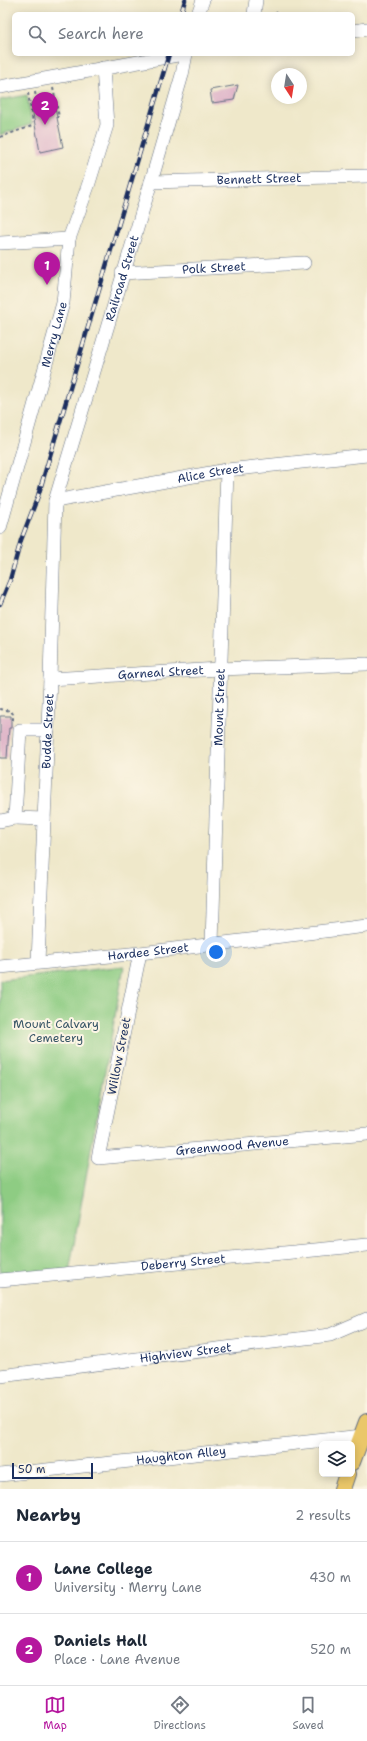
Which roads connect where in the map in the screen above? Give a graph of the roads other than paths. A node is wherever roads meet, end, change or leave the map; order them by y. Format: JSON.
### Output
{"nodes":[{"id":1,"x":203,"y":0,"type":"edge"},
{"id":2,"x":256,"y":0,"type":"edge"},
{"id":3,"x":199,"y":12,"type":"edge"},
{"id":4,"x":254,"y":12,"type":"edge"},
{"id":5,"x":367,"y":29,"type":"edge"},
{"id":6,"x":355,"y":30,"type":"edge"},
{"id":7,"x":172,"y":56,"type":"edge"},
{"id":8,"x":184,"y":56,"type":"edge"},
{"id":9,"x":103,"y":68,"type":"junction"},
{"id":10,"x":0,"y":87,"type":"edge"},
{"id":11,"x":367,"y":176,"type":"edge"},
{"id":12,"x":151,"y":182,"type":"junction"},
{"id":13,"x":69,"y":239,"type":"junction"},
{"id":14,"x":0,"y":243,"type":"edge"},
{"id":15,"x":304,"y":263,"type":"dead end"},
{"id":16,"x":122,"y":273,"type":"junction"},
{"id":17,"x":367,"y":455,"type":"edge"},
{"id":18,"x":227,"y":470,"type":"junction"},
{"id":19,"x":55,"y":501,"type":"junction"},
{"id":20,"x":0,"y":528,"type":"edge"},
{"id":21,"x":367,"y":664,"type":"edge"},
{"id":22,"x":220,"y":669,"type":"junction"},
{"id":23,"x":50,"y":679,"type":"junction"},
{"id":24,"x":48,"y":730,"type":"junction"},
{"id":25,"x":15,"y":818,"type":"junction"},
{"id":26,"x":44,"y":819,"type":"junction"},
{"id":27,"x":0,"y":821,"type":"edge"},
{"id":28,"x":367,"y":926,"type":"edge"},
{"id":29,"x":212,"y":943,"type":"junction"},
{"id":30,"x":140,"y":953,"type":"junction"},
{"id":31,"x":38,"y":962,"type":"junction"},
{"id":32,"x":0,"y":967,"type":"edge"},
{"id":33,"x":367,"y":1134,"type":"edge"},
{"id":34,"x":98,"y":1158,"type":"joint"},
{"id":35,"x":367,"y":1245,"type":"edge"},
{"id":36,"x":0,"y":1280,"type":"edge"},
{"id":37,"x":367,"y":1319,"type":"edge"},
{"id":38,"x":0,"y":1376,"type":"edge"},
{"id":39,"x":364,"y":1429,"type":"edge"},
{"id":40,"x":355,"y":1454,"type":"edge"},
{"id":41,"x":0,"y":1476,"type":"edge"},
{"id":42,"x":347,"y":1477,"type":"edge"},
{"id":43,"x":342,"y":1489,"type":"edge"}],
"edges":[{"from":1,"to":3,"type":"street"},
{"from":2,"to":4,"type":"street"},
{"from":5,"to":6,"type":"street"},
{"from":7,"to":9,"type":"street"},
{"from":8,"to":12,"type":"street","name":"Railroad Street"},
{"from":9,"to":10,"type":"street"},
{"from":9,"to":13,"type":"street","name":"Merry Lane"},
{"from":11,"to":12,"type":"street","name":"Bennett Street"},
{"from":12,"to":16,"type":"street","name":"Railroad Street"},
{"from":13,"to":14,"type":"street"},
{"from":13,"to":20,"type":"street","name":"Merry Lane"},
{"from":15,"to":16,"type":"street","name":"Polk Street"},
{"from":16,"to":19,"type":"street","name":"Railroad Street"},
{"from":17,"to":18,"type":"street","name":"Alice Street"},
{"from":18,"to":19,"type":"street","name":"Alice Street"},
{"from":18,"to":22,"type":"street","name":"Mount Street"},
{"from":19,"to":23,"type":"street","name":"Budde Street"},
{"from":21,"to":22,"type":"street","name":"Garneal Street"},
{"from":22,"to":23,"type":"street","name":"Garneal Street"},
{"from":22,"to":29,"type":"street","name":"Mount Street"},
{"from":23,"to":24,"type":"street","name":"Budde Street"},
{"from":24,"to":25,"type":"street"},
{"from":24,"to":26,"type":"street","name":"Budde Street"},
{"from":25,"to":26,"type":"street"},
{"from":25,"to":27,"type":"street"},
{"from":26,"to":31,"type":"street","name":"Budde Street"},
{"from":28,"to":29,"type":"street","name":"Hardee Street"},
{"from":29,"to":30,"type":"street","name":"Hardee Street"},
{"from":30,"to":31,"type":"street","name":"Hardee Street"},
{"from":30,"to":34,"type":"street","name":"Willow Street"},
{"from":31,"to":32,"type":"street","name":"Hardee Street"},
{"from":33,"to":34,"type":"street","name":"Greenwood Avenue"},
{"from":35,"to":36,"type":"street","name":"Deberry Street"},
{"from":37,"to":38,"type":"street","name":"Highview Street"},
{"from":39,"to":40,"type":"main road"},
{"from":39,"to":41,"type":"street","name":"Haughton Alley"},
{"from":42,"to":43,"type":"main road"}]}
